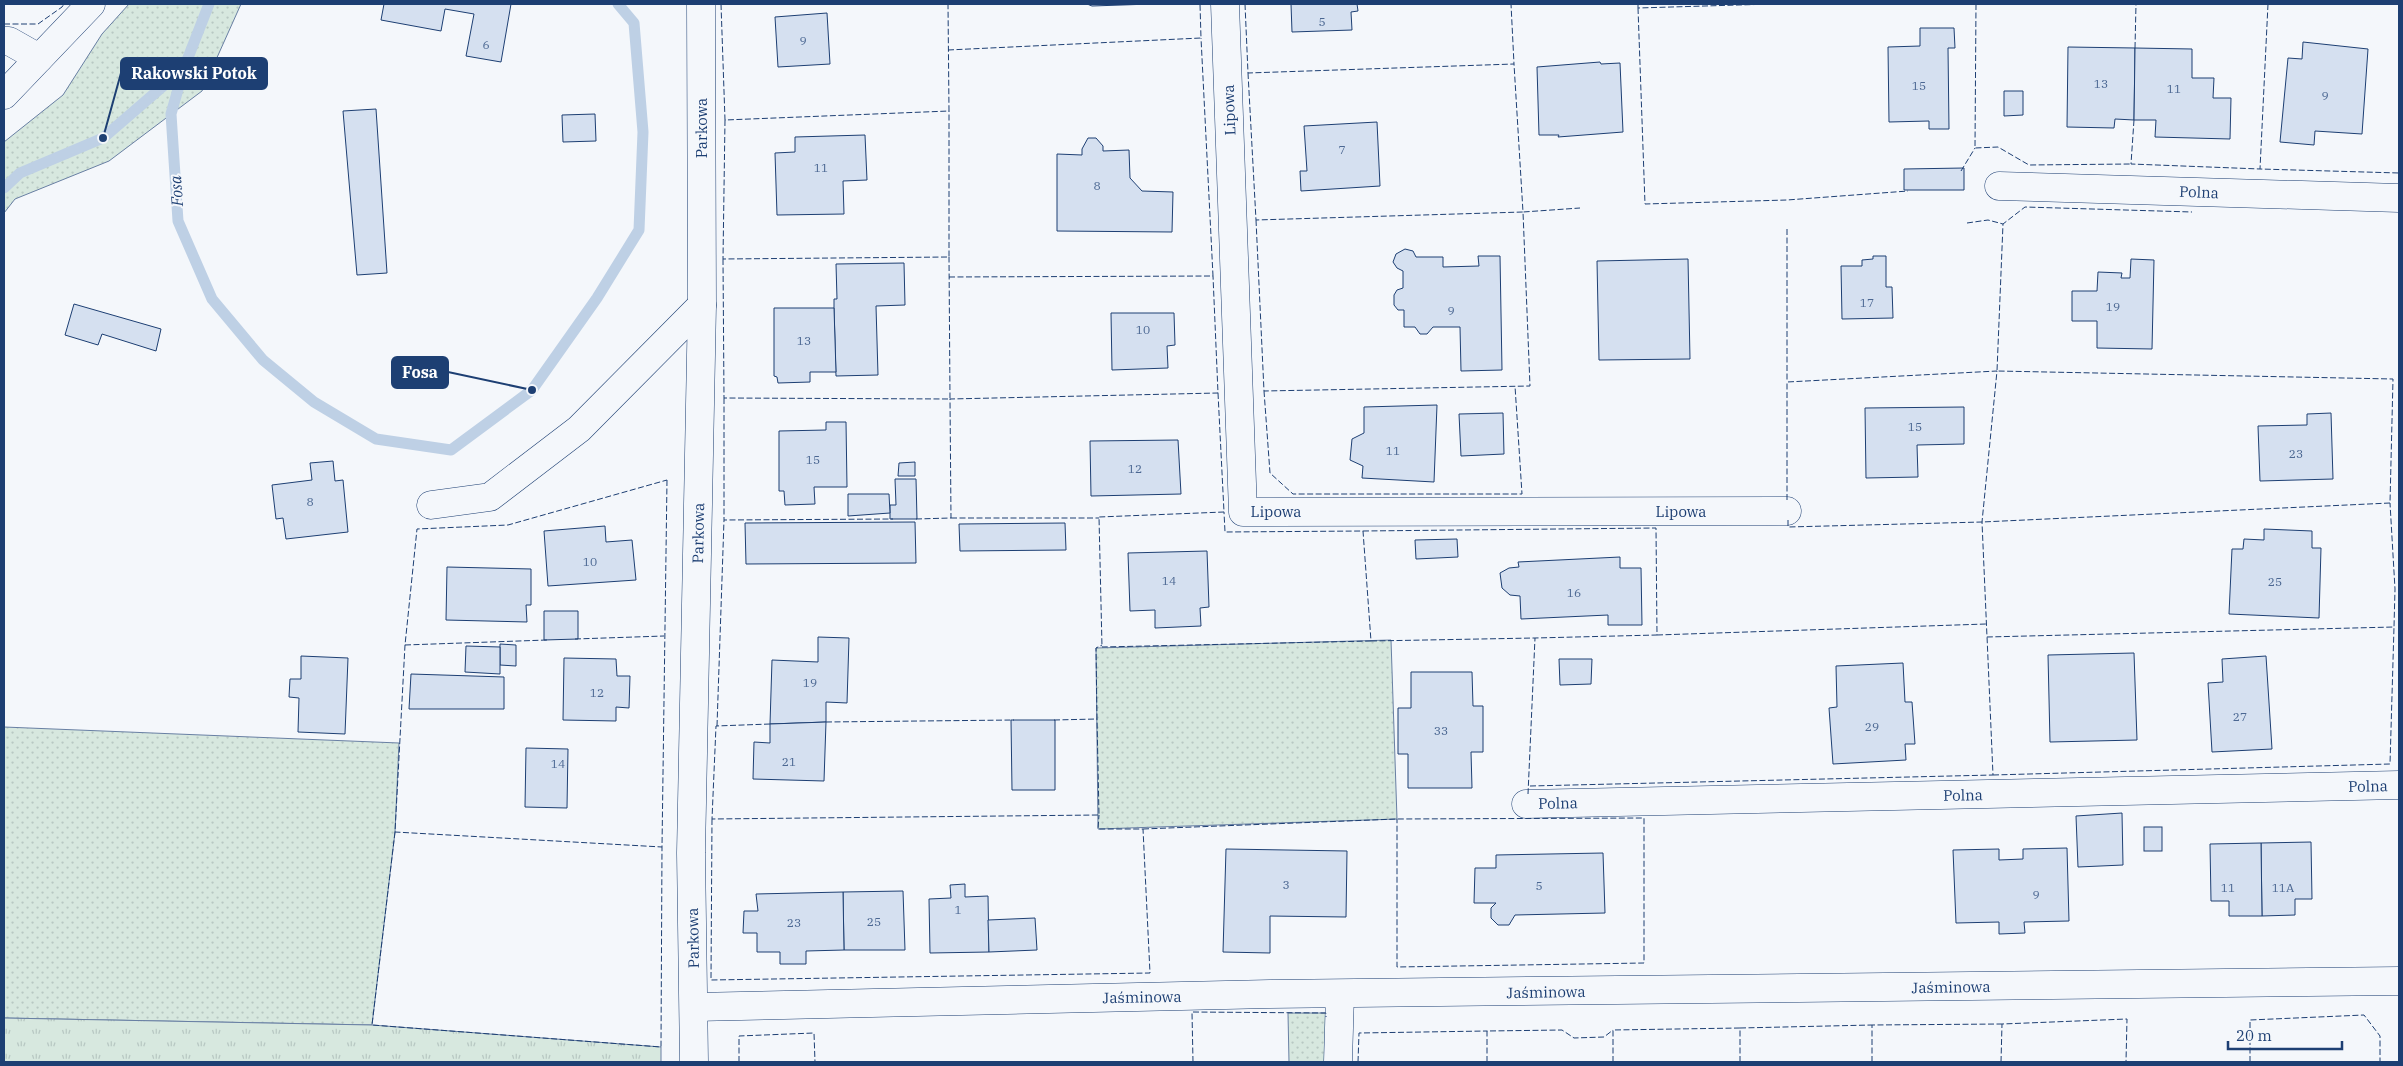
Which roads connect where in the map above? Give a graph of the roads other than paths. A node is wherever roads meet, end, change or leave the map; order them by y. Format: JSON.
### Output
{"nodes":[{"id":1,"x":91,"y":4,"type":"edge"},
{"id":2,"x":701,"y":4,"type":"edge"},
{"id":3,"x":1225,"y":4,"type":"edge"},
{"id":4,"x":4,"y":41,"type":"edge"},
{"id":5,"x":39,"y":58,"type":"junction"},
{"id":6,"x":4,"y":95,"type":"edge"},
{"id":7,"x":1999,"y":186,"type":"dead end"},
{"id":8,"x":2399,"y":198,"type":"edge"},
{"id":9,"x":702,"y":305,"type":"junction"},
{"id":10,"x":431,"y":505,"type":"dead end"},
{"id":11,"x":1787,"y":511,"type":"dead end"},
{"id":12,"x":2399,"y":785,"type":"edge"},
{"id":13,"x":1526,"y":804,"type":"dead end"},
{"id":14,"x":2399,"y":981,"type":"edge"},
{"id":15,"x":1340,"y":994,"type":"junction"},
{"id":16,"x":694,"y":1007,"type":"junction"},
{"id":17,"x":694,"y":1062,"type":"edge"},
{"id":18,"x":1338,"y":1062,"type":"edge"}],
"edges":[{"from":1,"to":5,"type":"street"},
{"from":2,"to":9,"type":"street","name":"Parkowa"},
{"from":3,"to":11,"type":"street","name":"Lipowa"},
{"from":4,"to":5,"type":"street"},
{"from":5,"to":6,"type":"street"},
{"from":7,"to":8,"type":"street","name":"Polna"},
{"from":9,"to":10,"type":"street"},
{"from":9,"to":16,"type":"street","name":"Parkowa"},
{"from":12,"to":13,"type":"street","name":"Polna"},
{"from":14,"to":15,"type":"street","name":"Jaśminowa"},
{"from":15,"to":16,"type":"street","name":"Jaśminowa"},
{"from":15,"to":18,"type":"street"},
{"from":16,"to":17,"type":"street","name":"Parkowa"}]}
